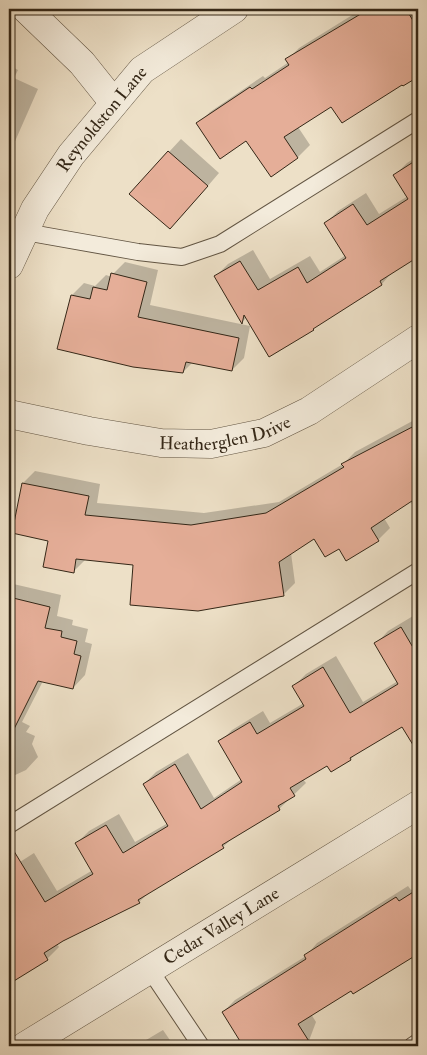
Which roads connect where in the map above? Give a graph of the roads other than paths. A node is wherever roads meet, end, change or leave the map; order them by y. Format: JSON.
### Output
{"nodes":[{"id":1,"x":26,"y":9,"type":"edge"},
{"id":2,"x":234,"y":9,"type":"edge"},
{"id":3,"x":114,"y":103,"type":"junction"},
{"id":4,"x":418,"y":120,"type":"edge"},
{"id":5,"x":17,"y":229,"type":"edge"},
{"id":6,"x":9,"y":265,"type":"edge"},
{"id":7,"x":418,"y":339,"type":"edge"},
{"id":8,"x":9,"y":414,"type":"edge"},
{"id":9,"x":418,"y":571,"type":"edge"},
{"id":10,"x":418,"y":805,"type":"edge"},
{"id":11,"x":9,"y":825,"type":"edge"},
{"id":12,"x":150,"y":970,"type":"junction"},
{"id":13,"x":418,"y":1042,"type":"edge"},
{"id":14,"x":25,"y":1046,"type":"edge"},
{"id":15,"x":201,"y":1046,"type":"edge"},
{"id":16,"x":412,"y":1046,"type":"edge"}],
"edges":[{"from":1,"to":3,"type":"street"},
{"from":2,"to":3,"type":"street","name":"Reynoldston Lane"},
{"from":3,"to":5,"type":"street","name":"Reynoldston Lane"},
{"from":4,"to":5,"type":"lane"},
{"from":5,"to":6,"type":"street","name":"Reynoldston Lane"},
{"from":7,"to":8,"type":"street","name":"Heatherglen Drive"},
{"from":9,"to":11,"type":"lane"},
{"from":10,"to":12,"type":"street","name":"Cedar Valley Lane"},
{"from":12,"to":14,"type":"street","name":"Cedar Valley Lane"},
{"from":12,"to":15,"type":"lane"},
{"from":13,"to":16,"type":"lane"}]}
